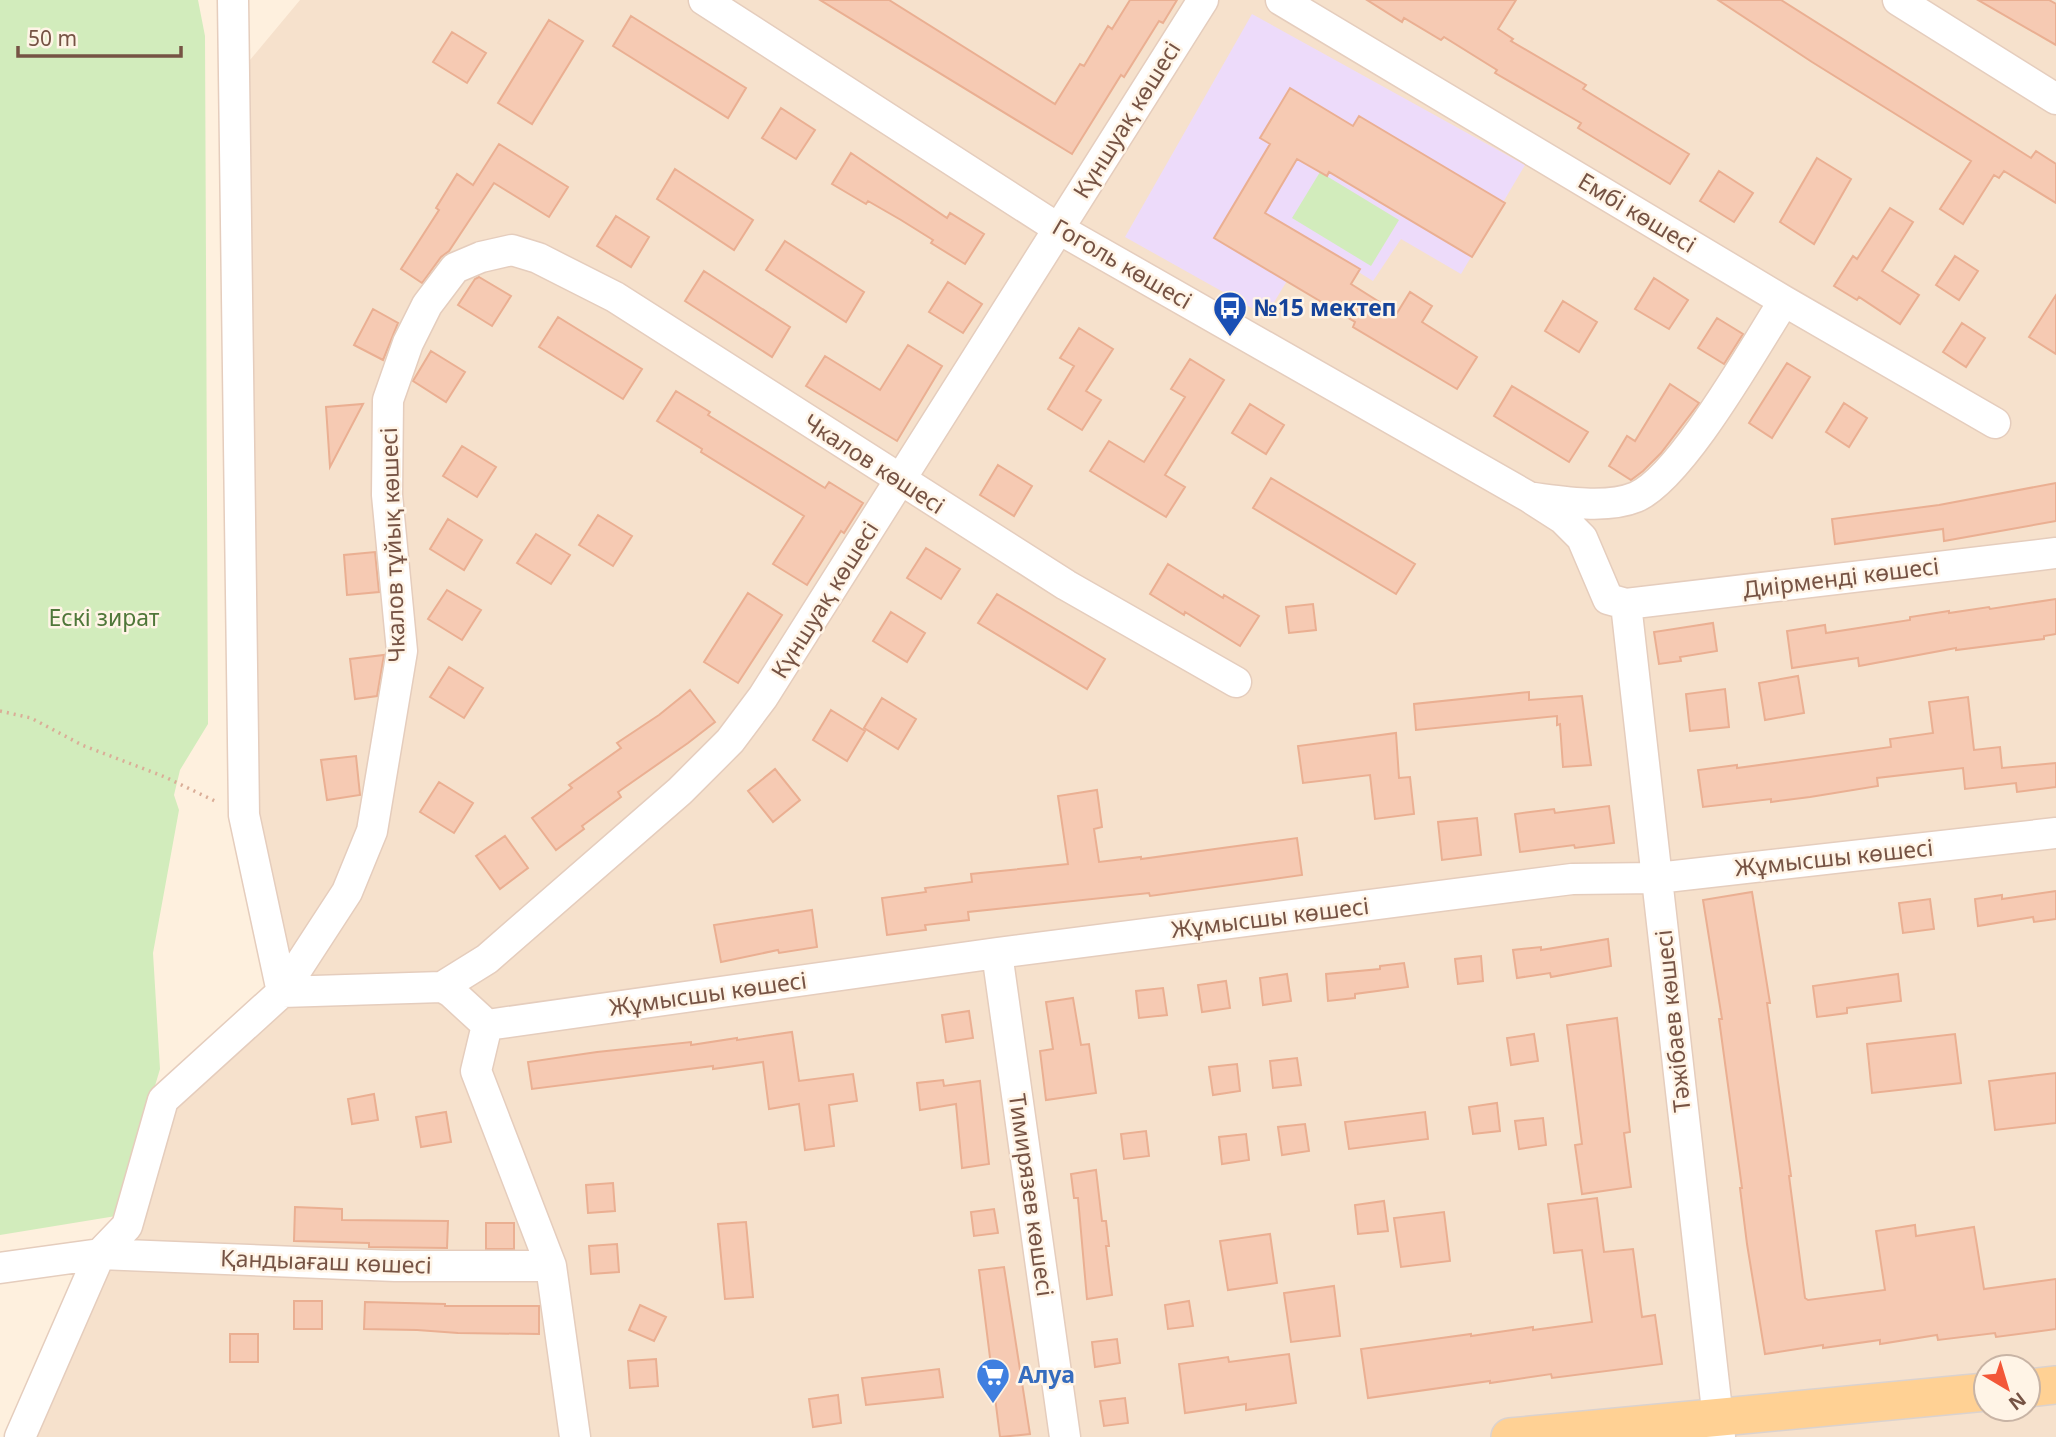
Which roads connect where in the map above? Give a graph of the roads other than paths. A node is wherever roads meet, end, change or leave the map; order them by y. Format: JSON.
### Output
{"nodes":[{"id":1,"x":233,"y":0,"type":"edge"},
{"id":2,"x":704,"y":0,"type":"edge"},
{"id":3,"x":1203,"y":0,"type":"edge"},
{"id":4,"x":1281,"y":0,"type":"edge"},
{"id":5,"x":1898,"y":0,"type":"edge"},
{"id":6,"x":2056,"y":99,"type":"edge"},
{"id":7,"x":1059,"y":229,"type":"junction"},
{"id":8,"x":512,"y":250,"type":"joint"},
{"id":9,"x":1784,"y":301,"type":"junction"},
{"id":10,"x":1995,"y":423,"type":"dead end"},
{"id":11,"x":900,"y":481,"type":"junction"},
{"id":12,"x":1529,"y":497,"type":"junction"},
{"id":13,"x":2056,"y":553,"type":"edge"},
{"id":14,"x":1617,"y":601,"type":"junction"},
{"id":15,"x":1236,"y":682,"type":"dead end"},
{"id":16,"x":2056,"y":833,"type":"edge"},
{"id":17,"x":1657,"y":878,"type":"junction"},
{"id":18,"x":997,"y":953,"type":"junction"},
{"id":19,"x":442,"y":987,"type":"junction"},
{"id":20,"x":282,"y":992,"type":"junction"},
{"id":21,"x":487,"y":1026,"type":"junction"},
{"id":22,"x":100,"y":1254,"type":"junction"},
{"id":23,"x":551,"y":1266,"type":"junction"},
{"id":24,"x":0,"y":1268,"type":"edge"},
{"id":25,"x":1972,"y":1394,"type":"edge"},
{"id":26,"x":1719,"y":1427,"type":"edge"},
{"id":27,"x":20,"y":1437,"type":"edge"},
{"id":28,"x":575,"y":1437,"type":"edge"},
{"id":29,"x":1065,"y":1437,"type":"edge"},
{"id":30,"x":1510,"y":1437,"type":"edge"}],
"edges":[{"from":1,"to":20,"type":"street"},
{"from":2,"to":7,"type":"street","name":"Гоголь көшесі"},
{"from":3,"to":7,"type":"street","name":"Күншуақ көшесі"},
{"from":4,"to":9,"type":"street","name":"Ембі көшесі"},
{"from":5,"to":6,"type":"street"},
{"from":7,"to":11,"type":"street","name":"Күншуақ көшесі"},
{"from":7,"to":12,"type":"street","name":"Гоголь көшесі"},
{"from":8,"to":11,"type":"street","name":"Чкалов көшесі"},
{"from":8,"to":20,"type":"street","name":"Чкалов тұйық көшесі"},
{"from":9,"to":10,"type":"street","name":"Ембі көшесі"},
{"from":9,"to":12,"type":"street"},
{"from":11,"to":15,"type":"street","name":"Чкалов көшесі"},
{"from":11,"to":19,"type":"street","name":"Күншуақ көшесі"},
{"from":12,"to":14,"type":"street","name":"Гоголь көшесі"},
{"from":13,"to":14,"type":"street","name":"Диірменді көшесі"},
{"from":14,"to":17,"type":"street","name":"Тәжібаев көшесі"},
{"from":16,"to":17,"type":"street","name":"Жұмысшы көшесі"},
{"from":17,"to":18,"type":"street","name":"Жұмысшы көшесі"},
{"from":17,"to":26,"type":"street","name":"Тәжібаев көшесі"},
{"from":18,"to":21,"type":"street","name":"Жұмысшы көшесі"},
{"from":18,"to":29,"type":"street","name":"Тимирязев көшесі"},
{"from":19,"to":20,"type":"street"},
{"from":19,"to":21,"type":"street"},
{"from":20,"to":22,"type":"street","name":"Чкалов тұйық көшесі"},
{"from":21,"to":23,"type":"street"},
{"from":22,"to":23,"type":"street","name":"Қандыағаш көшесі"},
{"from":22,"to":24,"type":"street","name":"Қандыағаш көшесі"},
{"from":22,"to":27,"type":"street"},
{"from":23,"to":28,"type":"street"},
{"from":25,"to":26,"type":"main road"},
{"from":26,"to":30,"type":"main road"}]}
